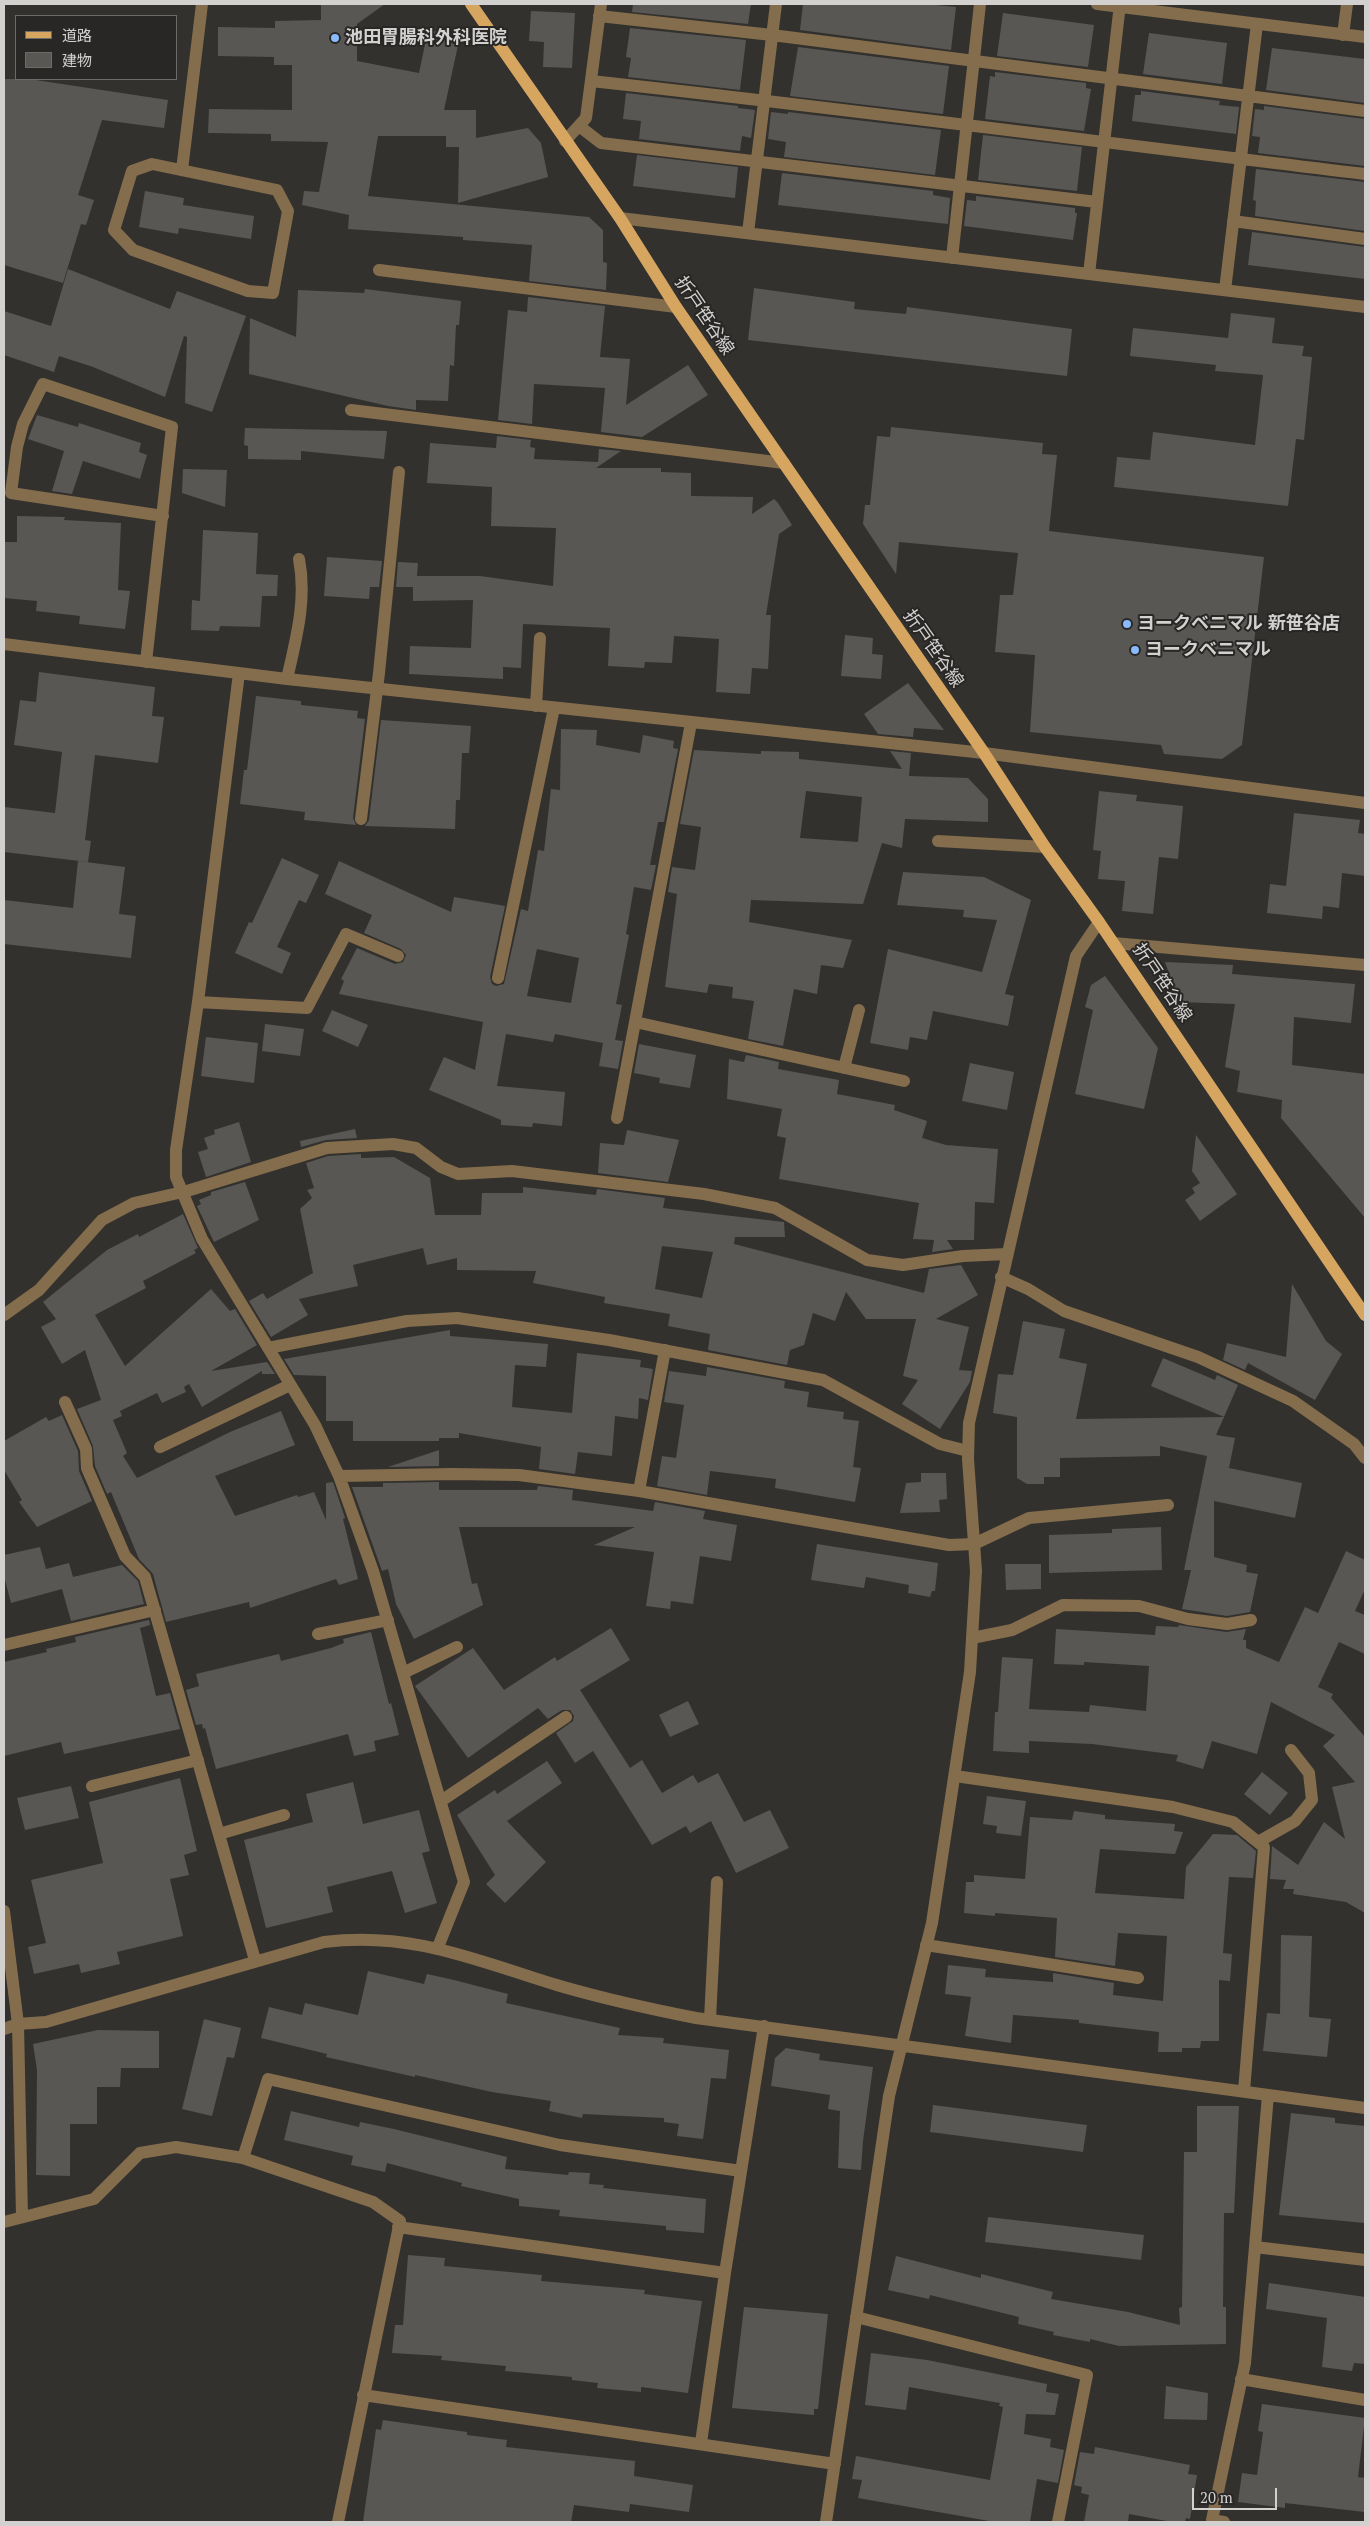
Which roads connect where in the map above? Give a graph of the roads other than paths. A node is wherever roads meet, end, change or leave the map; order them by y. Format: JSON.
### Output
{"nodes":[{"id":1,"x":202,"y":4,"type":"edge"},
{"id":2,"x":471,"y":4,"type":"edge"},
{"id":3,"x":776,"y":4,"type":"edge"},
{"id":4,"x":980,"y":4,"type":"edge"},
{"id":5,"x":1097,"y":4,"type":"edge"},
{"id":6,"x":1347,"y":4,"type":"edge"},
{"id":7,"x":1120,"y":5,"type":"edge"},
{"id":8,"x":600,"y":10,"type":"edge"},
{"id":9,"x":1256,"y":24,"type":"junction"},
{"id":10,"x":1343,"y":34,"type":"junction"},
{"id":11,"x":772,"y":35,"type":"junction"},
{"id":12,"x":1365,"y":37,"type":"edge"},
{"id":13,"x":974,"y":61,"type":"junction"},
{"id":14,"x":1111,"y":79,"type":"junction"},
{"id":15,"x":590,"y":82,"type":"junction"},
{"id":16,"x":1248,"y":96,"type":"junction"},
{"id":17,"x":764,"y":100,"type":"junction"},
{"id":18,"x":1365,"y":111,"type":"edge"},
{"id":19,"x":967,"y":124,"type":"junction"},
{"id":20,"x":579,"y":126,"type":"junction"},
{"id":21,"x":565,"y":141,"type":"junction"},
{"id":22,"x":1104,"y":144,"type":"junction"},
{"id":23,"x":1240,"y":159,"type":"junction"},
{"id":24,"x":756,"y":162,"type":"junction"},
{"id":25,"x":182,"y":170,"type":"junction"},
{"id":26,"x":1365,"y":174,"type":"edge"},
{"id":27,"x":960,"y":187,"type":"junction"},
{"id":28,"x":1097,"y":202,"type":"junction"},
{"id":29,"x":620,"y":218,"type":"junction"},
{"id":30,"x":1233,"y":221,"type":"junction"},
{"id":31,"x":748,"y":233,"type":"junction"},
{"id":32,"x":1365,"y":239,"type":"edge"},
{"id":33,"x":952,"y":258,"type":"junction"},
{"id":34,"x":379,"y":270,"type":"dead end"},
{"id":35,"x":1089,"y":274,"type":"junction"},
{"id":36,"x":1225,"y":290,"type":"junction"},
{"id":37,"x":676,"y":307,"type":"junction"},
{"id":38,"x":1365,"y":307,"type":"edge"},
{"id":39,"x":351,"y":410,"type":"dead end"},
{"id":40,"x":784,"y":463,"type":"junction"},
{"id":41,"x":399,"y":472,"type":"dead end"},
{"id":42,"x":163,"y":516,"type":"junction"},
{"id":43,"x":299,"y":559,"type":"dead end"},
{"id":44,"x":540,"y":638,"type":"dead end"},
{"id":45,"x":4,"y":644,"type":"edge"},
{"id":46,"x":146,"y":662,"type":"junction"},
{"id":47,"x":239,"y":673,"type":"junction"},
{"id":48,"x":287,"y":679,"type":"junction"},
{"id":49,"x":376,"y":688,"type":"junction"},
{"id":50,"x":536,"y":706,"type":"junction"},
{"id":51,"x":554,"y":708,"type":"junction"},
{"id":52,"x":691,"y":722,"type":"junction"},
{"id":53,"x":984,"y":753,"type":"junction"},
{"id":54,"x":1365,"y":803,"type":"edge"},
{"id":55,"x":361,"y":819,"type":"dead end"},
{"id":56,"x":938,"y":842,"type":"dead end"},
{"id":57,"x":1045,"y":847,"type":"junction"},
{"id":58,"x":1099,"y":922,"type":"junction"},
{"id":59,"x":1113,"y":943,"type":"junction"},
{"id":60,"x":398,"y":956,"type":"dead end"},
{"id":61,"x":1365,"y":965,"type":"edge"},
{"id":62,"x":498,"y":978,"type":"dead end"},
{"id":63,"x":198,"y":1002,"type":"junction"},
{"id":64,"x":859,"y":1010,"type":"dead end"},
{"id":65,"x":635,"y":1022,"type":"junction"},
{"id":66,"x":844,"y":1068,"type":"junction"},
{"id":67,"x":904,"y":1081,"type":"dead end"},
{"id":68,"x":617,"y":1118,"type":"dead end"},
{"id":69,"x":182,"y":1191,"type":"junction"},
{"id":70,"x":1007,"y":1254,"type":"junction"},
{"id":71,"x":1001,"y":1277,"type":"junction"},
{"id":72,"x":1361,"y":1303,"type":"edge"},
{"id":73,"x":4,"y":1315,"type":"edge"},
{"id":74,"x":1365,"y":1315,"type":"edge"},
{"id":75,"x":268,"y":1348,"type":"junction"},
{"id":76,"x":665,"y":1350,"type":"junction"},
{"id":77,"x":290,"y":1385,"type":"junction"},
{"id":78,"x":65,"y":1402,"type":"dead end"},
{"id":79,"x":160,"y":1448,"type":"dead end"},
{"id":80,"x":968,"y":1451,"type":"junction"},
{"id":81,"x":1365,"y":1458,"type":"edge"},
{"id":82,"x":339,"y":1476,"type":"junction"},
{"id":83,"x":639,"y":1491,"type":"junction"},
{"id":84,"x":1168,"y":1505,"type":"dead end"},
{"id":85,"x":974,"y":1544,"type":"junction"},
{"id":86,"x":155,"y":1610,"type":"junction"},
{"id":87,"x":388,"y":1620,"type":"junction"},
{"id":88,"x":1251,"y":1620,"type":"dead end"},
{"id":89,"x":318,"y":1634,"type":"dead end"},
{"id":90,"x":972,"y":1638,"type":"junction"},
{"id":91,"x":4,"y":1645,"type":"edge"},
{"id":92,"x":457,"y":1646,"type":"dead end"},
{"id":93,"x":403,"y":1673,"type":"junction"},
{"id":94,"x":566,"y":1717,"type":"dead end"},
{"id":95,"x":1291,"y":1750,"type":"dead end"},
{"id":96,"x":198,"y":1760,"type":"junction"},
{"id":97,"x":954,"y":1776,"type":"junction"},
{"id":98,"x":92,"y":1786,"type":"dead end"},
{"id":99,"x":440,"y":1800,"type":"junction"},
{"id":100,"x":284,"y":1815,"type":"dead end"},
{"id":101,"x":219,"y":1834,"type":"junction"},
{"id":102,"x":1258,"y":1842,"type":"junction"},
{"id":103,"x":717,"y":1882,"type":"dead end"},
{"id":104,"x":4,"y":1911,"type":"edge"},
{"id":105,"x":926,"y":1946,"type":"junction"},
{"id":106,"x":438,"y":1947,"type":"junction"},
{"id":107,"x":255,"y":1960,"type":"junction"},
{"id":108,"x":1138,"y":1978,"type":"dead end"},
{"id":109,"x":710,"y":2019,"type":"junction"},
{"id":110,"x":18,"y":2024,"type":"junction"},
{"id":111,"x":764,"y":2026,"type":"junction"},
{"id":112,"x":4,"y":2029,"type":"edge"},
{"id":113,"x":902,"y":2045,"type":"junction"},
{"id":114,"x":1244,"y":2092,"type":"junction"},
{"id":115,"x":1268,"y":2095,"type":"junction"},
{"id":116,"x":1365,"y":2108,"type":"edge"},
{"id":117,"x":243,"y":2158,"type":"junction"},
{"id":118,"x":741,"y":2171,"type":"junction"},
{"id":119,"x":22,"y":2217,"type":"junction"},
{"id":120,"x":4,"y":2222,"type":"edge"},
{"id":121,"x":398,"y":2227,"type":"junction"},
{"id":122,"x":1255,"y":2247,"type":"junction"},
{"id":123,"x":1365,"y":2260,"type":"edge"},
{"id":124,"x":725,"y":2273,"type":"junction"},
{"id":125,"x":856,"y":2317,"type":"junction"},
{"id":126,"x":1242,"y":2379,"type":"junction"},
{"id":127,"x":363,"y":2395,"type":"junction"},
{"id":128,"x":1365,"y":2400,"type":"edge"},
{"id":129,"x":702,"y":2443,"type":"junction"},
{"id":130,"x":835,"y":2464,"type":"junction"},
{"id":131,"x":338,"y":2522,"type":"edge"},
{"id":132,"x":826,"y":2522,"type":"edge"},
{"id":133,"x":1058,"y":2522,"type":"edge"},
{"id":134,"x":1224,"y":2522,"type":"edge"}],
"edges":[{"from":1,"to":25,"type":"street"},
{"from":2,"to":21,"type":"main road","name":"折戸笹谷線"},
{"from":3,"to":11,"type":"street"},
{"from":4,"to":13,"type":"street"},
{"from":5,"to":7,"type":"street"},
{"from":6,"to":10,"type":"street"},
{"from":7,"to":9,"type":"street"},
{"from":7,"to":14,"type":"street"},
{"from":8,"to":11,"type":"street"},
{"from":8,"to":15,"type":"street"},
{"from":9,"to":10,"type":"street"},
{"from":9,"to":16,"type":"street"},
{"from":10,"to":12,"type":"street"},
{"from":11,"to":13,"type":"street"},
{"from":11,"to":17,"type":"street"},
{"from":13,"to":14,"type":"street"},
{"from":13,"to":19,"type":"street"},
{"from":14,"to":16,"type":"street"},
{"from":14,"to":22,"type":"street"},
{"from":15,"to":17,"type":"street"},
{"from":15,"to":20,"type":"street"},
{"from":16,"to":18,"type":"street"},
{"from":16,"to":23,"type":"street"},
{"from":17,"to":19,"type":"street"},
{"from":17,"to":24,"type":"street"},
{"from":19,"to":22,"type":"street"},
{"from":19,"to":27,"type":"street"},
{"from":20,"to":21,"type":"street"},
{"from":20,"to":24,"type":"street"},
{"from":21,"to":29,"type":"main road","name":"折戸笹谷線"},
{"from":22,"to":23,"type":"street"},
{"from":22,"to":28,"type":"street"},
{"from":23,"to":26,"type":"street"},
{"from":23,"to":30,"type":"street"},
{"from":24,"to":27,"type":"street"},
{"from":24,"to":31,"type":"street"},
{"from":25,"to":25,"type":"street"},
{"from":27,"to":28,"type":"street"},
{"from":27,"to":33,"type":"street"},
{"from":28,"to":35,"type":"street"},
{"from":29,"to":31,"type":"street"},
{"from":29,"to":37,"type":"main road","name":"折戸笹谷線"},
{"from":30,"to":32,"type":"street"},
{"from":30,"to":36,"type":"street"},
{"from":31,"to":33,"type":"street"},
{"from":33,"to":35,"type":"street"},
{"from":34,"to":37,"type":"street"},
{"from":35,"to":36,"type":"street"},
{"from":36,"to":38,"type":"street"},
{"from":37,"to":40,"type":"main road","name":"折戸笹谷線"},
{"from":39,"to":40,"type":"street"},
{"from":40,"to":53,"type":"main road","name":"折戸笹谷線"},
{"from":41,"to":49,"type":"street"},
{"from":42,"to":42,"type":"street"},
{"from":42,"to":46,"type":"street"},
{"from":43,"to":48,"type":"street"},
{"from":44,"to":50,"type":"street"},
{"from":45,"to":46,"type":"street"},
{"from":46,"to":47,"type":"street"},
{"from":47,"to":48,"type":"street"},
{"from":47,"to":63,"type":"street"},
{"from":48,"to":49,"type":"street"},
{"from":49,"to":50,"type":"street"},
{"from":49,"to":55,"type":"street"},
{"from":50,"to":51,"type":"street"},
{"from":51,"to":52,"type":"street"},
{"from":51,"to":62,"type":"street"},
{"from":52,"to":53,"type":"street"},
{"from":52,"to":65,"type":"street"},
{"from":53,"to":54,"type":"street"},
{"from":53,"to":57,"type":"main road","name":"折戸笹谷線"},
{"from":56,"to":57,"type":"street"},
{"from":57,"to":58,"type":"main road","name":"折戸笹谷線"},
{"from":58,"to":59,"type":"main road","name":"折戸笹谷線"},
{"from":58,"to":70,"type":"street"},
{"from":59,"to":61,"type":"street"},
{"from":59,"to":72,"type":"main road","name":"折戸笹谷線"},
{"from":60,"to":63,"type":"street"},
{"from":63,"to":69,"type":"street"},
{"from":64,"to":66,"type":"street"},
{"from":65,"to":66,"type":"street"},
{"from":65,"to":68,"type":"street"},
{"from":66,"to":67,"type":"street"},
{"from":69,"to":70,"type":"street"},
{"from":69,"to":73,"type":"street"},
{"from":69,"to":75,"type":"street"},
{"from":70,"to":71,"type":"street"},
{"from":71,"to":80,"type":"street"},
{"from":71,"to":81,"type":"street"},
{"from":72,"to":74,"type":"main road","name":"折戸笹谷線"},
{"from":75,"to":76,"type":"street"},
{"from":75,"to":77,"type":"street"},
{"from":76,"to":80,"type":"street"},
{"from":76,"to":83,"type":"street"},
{"from":77,"to":79,"type":"street"},
{"from":77,"to":82,"type":"street"},
{"from":78,"to":86,"type":"street"},
{"from":80,"to":85,"type":"street"},
{"from":82,"to":83,"type":"street"},
{"from":82,"to":87,"type":"street"},
{"from":83,"to":85,"type":"street"},
{"from":84,"to":85,"type":"street"},
{"from":85,"to":90,"type":"street"},
{"from":86,"to":91,"type":"street"},
{"from":86,"to":96,"type":"street"},
{"from":87,"to":89,"type":"street"},
{"from":87,"to":93,"type":"street"},
{"from":88,"to":90,"type":"street"},
{"from":90,"to":97,"type":"street"},
{"from":92,"to":93,"type":"street"},
{"from":93,"to":99,"type":"street"},
{"from":94,"to":99,"type":"street"},
{"from":95,"to":102,"type":"street"},
{"from":96,"to":98,"type":"street"},
{"from":96,"to":101,"type":"street"},
{"from":97,"to":102,"type":"street"},
{"from":97,"to":105,"type":"street"},
{"from":99,"to":106,"type":"street"},
{"from":100,"to":101,"type":"street"},
{"from":101,"to":107,"type":"street"},
{"from":102,"to":114,"type":"street"},
{"from":103,"to":109,"type":"street"},
{"from":104,"to":110,"type":"street"},
{"from":105,"to":108,"type":"street"},
{"from":105,"to":113,"type":"street"},
{"from":106,"to":107,"type":"street"},
{"from":106,"to":109,"type":"street"},
{"from":107,"to":110,"type":"street"},
{"from":109,"to":111,"type":"street"},
{"from":110,"to":112,"type":"street"},
{"from":110,"to":119,"type":"street"},
{"from":111,"to":113,"type":"street"},
{"from":111,"to":118,"type":"street"},
{"from":113,"to":114,"type":"street"},
{"from":113,"to":125,"type":"street"},
{"from":114,"to":115,"type":"street"},
{"from":115,"to":116,"type":"street"},
{"from":115,"to":122,"type":"street"},
{"from":117,"to":118,"type":"street"},
{"from":117,"to":119,"type":"street"},
{"from":117,"to":121,"type":"street"},
{"from":118,"to":124,"type":"street"},
{"from":119,"to":120,"type":"street"},
{"from":121,"to":124,"type":"street"},
{"from":121,"to":127,"type":"street"},
{"from":122,"to":123,"type":"street"},
{"from":122,"to":126,"type":"street"},
{"from":124,"to":129,"type":"street"},
{"from":125,"to":130,"type":"street"},
{"from":125,"to":133,"type":"street"},
{"from":126,"to":128,"type":"street"},
{"from":126,"to":134,"type":"street"},
{"from":127,"to":129,"type":"street"},
{"from":127,"to":131,"type":"street"},
{"from":129,"to":130,"type":"street"},
{"from":130,"to":132,"type":"street"}]}
